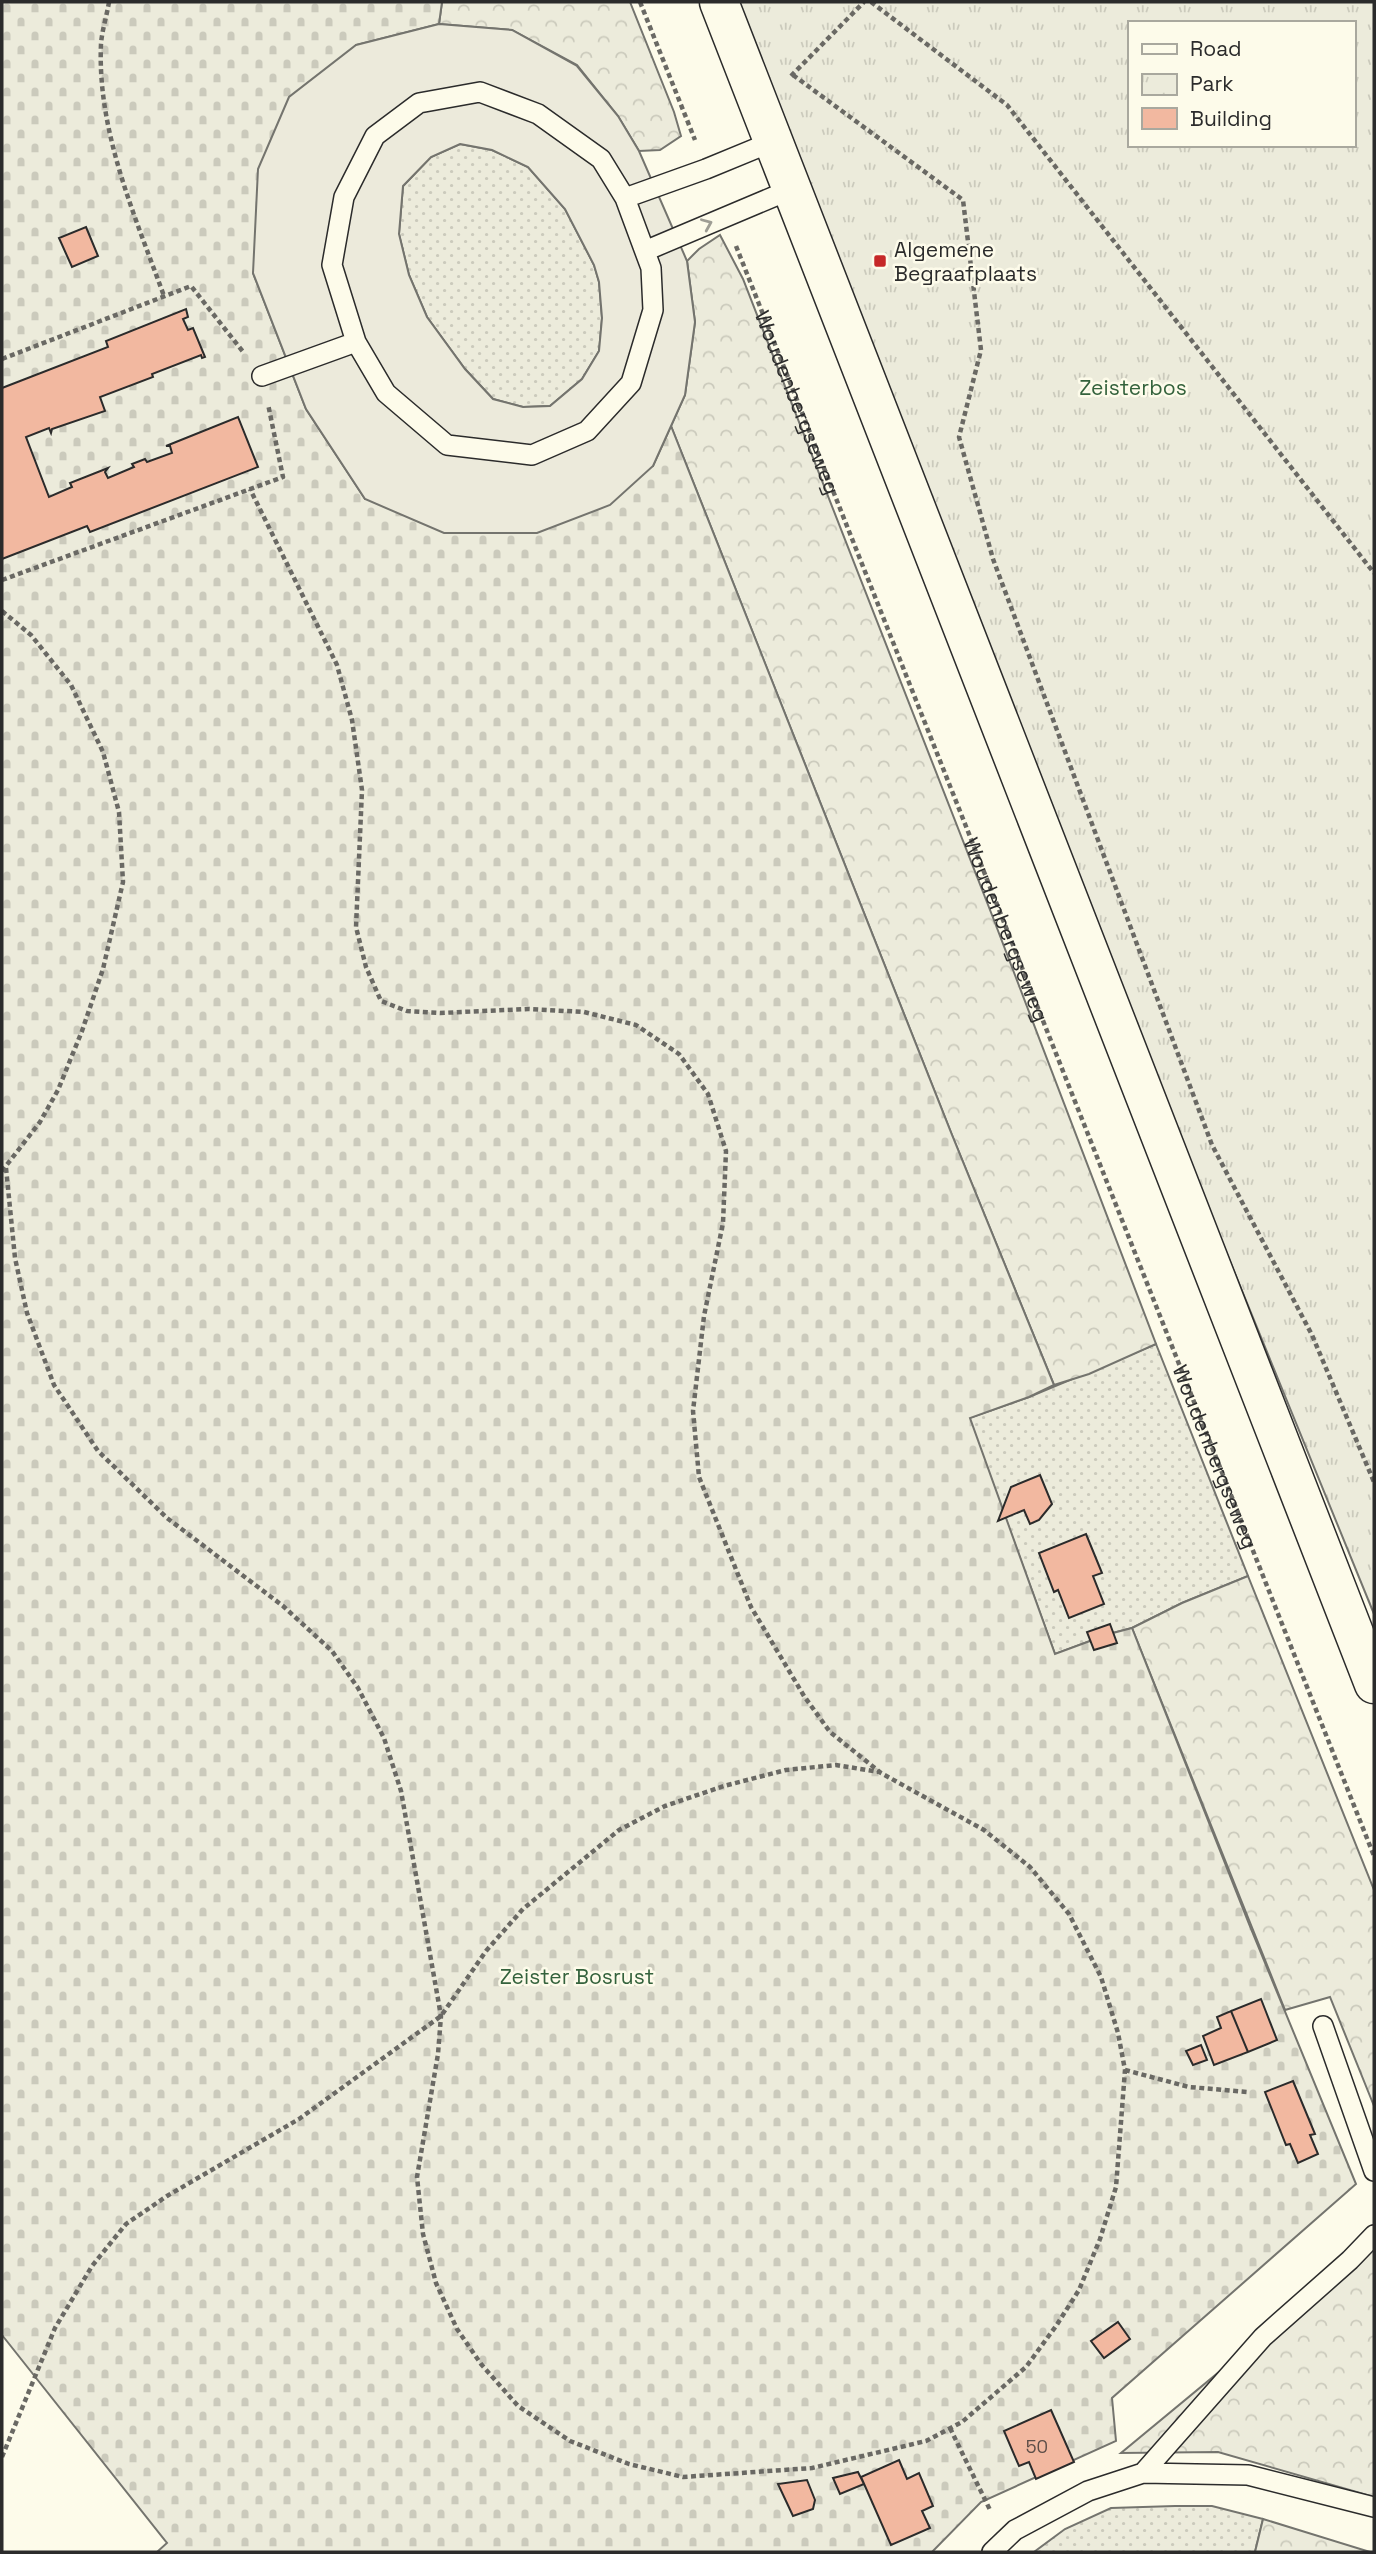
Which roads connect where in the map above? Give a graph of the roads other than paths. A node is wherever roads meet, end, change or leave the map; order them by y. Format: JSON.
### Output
{"nodes":[{"id":1,"x":719,"y":2,"type":"edge"},
{"id":2,"x":774,"y":141,"type":"junction"},
{"id":3,"x":792,"y":189,"type":"junction"},
{"id":4,"x":625,"y":198,"type":"junction"},
{"id":5,"x":645,"y":251,"type":"junction"},
{"id":6,"x":356,"y":342,"type":"junction"},
{"id":7,"x":262,"y":376,"type":"road end"},
{"id":8,"x":1374,"y":1684,"type":"edge"},
{"id":9,"x":1323,"y":2026,"type":"dead end"},
{"id":10,"x":1374,"y":2172,"type":"edge"},
{"id":11,"x":1374,"y":2235,"type":"edge"},
{"id":12,"x":1143,"y":2473,"type":"junction"},
{"id":13,"x":1374,"y":2507,"type":"edge"},
{"id":14,"x":998,"y":2546,"type":"edge"}],
"edges":[{"from":1,"to":2,"type":"main road"},
{"from":2,"to":3,"type":"main road"},
{"from":2,"to":4,"type":"lane"},
{"from":5,"to":3,"type":"lane","one_way":true},
{"from":3,"to":8,"type":"main road"},
{"from":4,"to":5,"type":"lane"},
{"from":4,"to":6,"type":"lane"},
{"from":5,"to":6,"type":"lane"},
{"from":6,"to":7,"type":"lane"},
{"from":9,"to":10,"type":"lane"},
{"from":11,"to":12,"type":"lane"},
{"from":12,"to":13,"type":"lane"},
{"from":12,"to":14,"type":"lane"}]}
